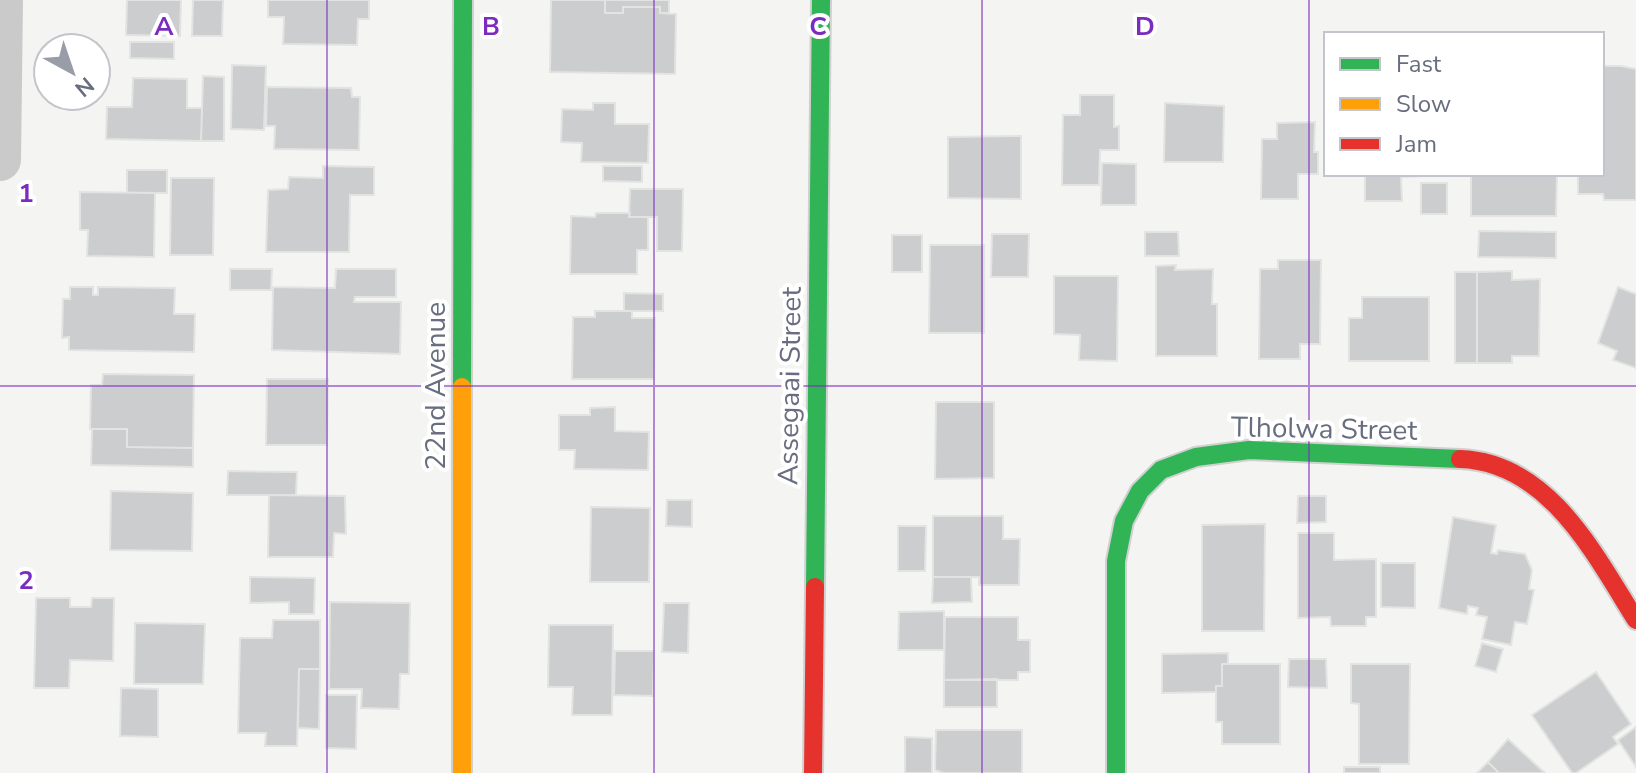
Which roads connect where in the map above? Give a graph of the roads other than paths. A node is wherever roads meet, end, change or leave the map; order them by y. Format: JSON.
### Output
{"nodes":[{"id":1,"x":2,"y":0,"type":"edge"},
{"id":2,"x":463,"y":0,"type":"edge"},
{"id":3,"x":821,"y":0,"type":"edge"},
{"id":4,"x":0,"y":160,"type":"edge"},
{"id":5,"x":1636,"y":620,"type":"edge"},
{"id":6,"x":462,"y":773,"type":"edge"},
{"id":7,"x":813,"y":773,"type":"edge"},
{"id":8,"x":1116,"y":773,"type":"edge"}],
"edges":[{"from":1,"to":4,"type":"street"},
{"from":2,"to":6,"type":"street","name":"22nd Avenue"},
{"from":3,"to":7,"type":"street","name":"Assegaai Street"},
{"from":5,"to":8,"type":"street","name":"Tlholwa Street"}]}
